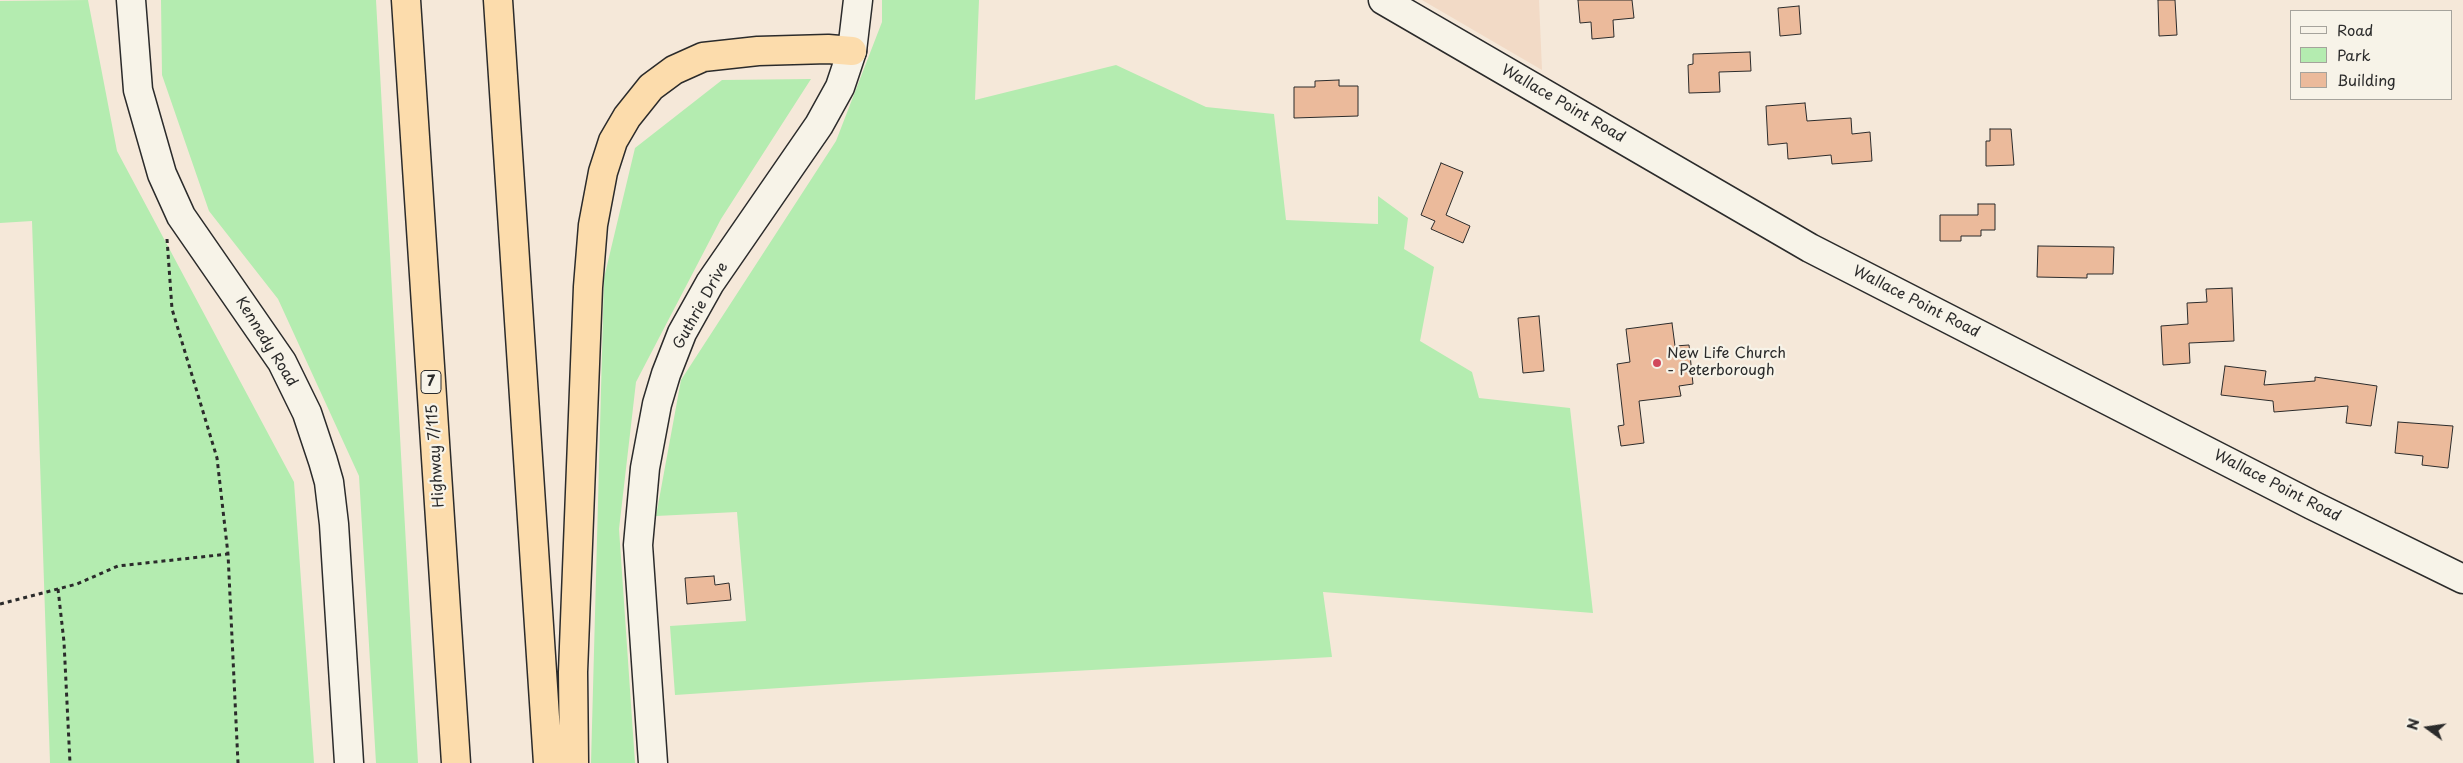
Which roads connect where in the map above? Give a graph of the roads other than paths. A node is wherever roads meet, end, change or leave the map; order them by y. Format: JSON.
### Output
{"nodes":[{"id":1,"x":131,"y":0,"type":"edge"},
{"id":2,"x":406,"y":0,"type":"edge"},
{"id":3,"x":498,"y":0,"type":"edge"},
{"id":4,"x":858,"y":0,"type":"edge"},
{"id":5,"x":1383,"y":0,"type":"edge"},
{"id":6,"x":852,"y":50,"type":"junction"},
{"id":7,"x":2463,"y":578,"type":"edge"},
{"id":8,"x":349,"y":763,"type":"edge"},
{"id":9,"x":456,"y":763,"type":"edge"},
{"id":10,"x":548,"y":763,"type":"edge"},
{"id":11,"x":574,"y":763,"type":"edge"},
{"id":12,"x":653,"y":763,"type":"edge"}],
"edges":[{"from":1,"to":8,"type":"street","name":"Kennedy Road"},
{"from":2,"to":9,"type":"highway","name":"Highway 7/115","number":"7"},
{"from":3,"to":10,"type":"highway"},
{"from":4,"to":6,"type":"street","name":"Guthrie Drive"},
{"from":5,"to":7,"type":"street","name":"Wallace Point Road"},
{"from":6,"to":11,"type":"highway"},
{"from":6,"to":12,"type":"street","name":"Guthrie Drive"}]}
